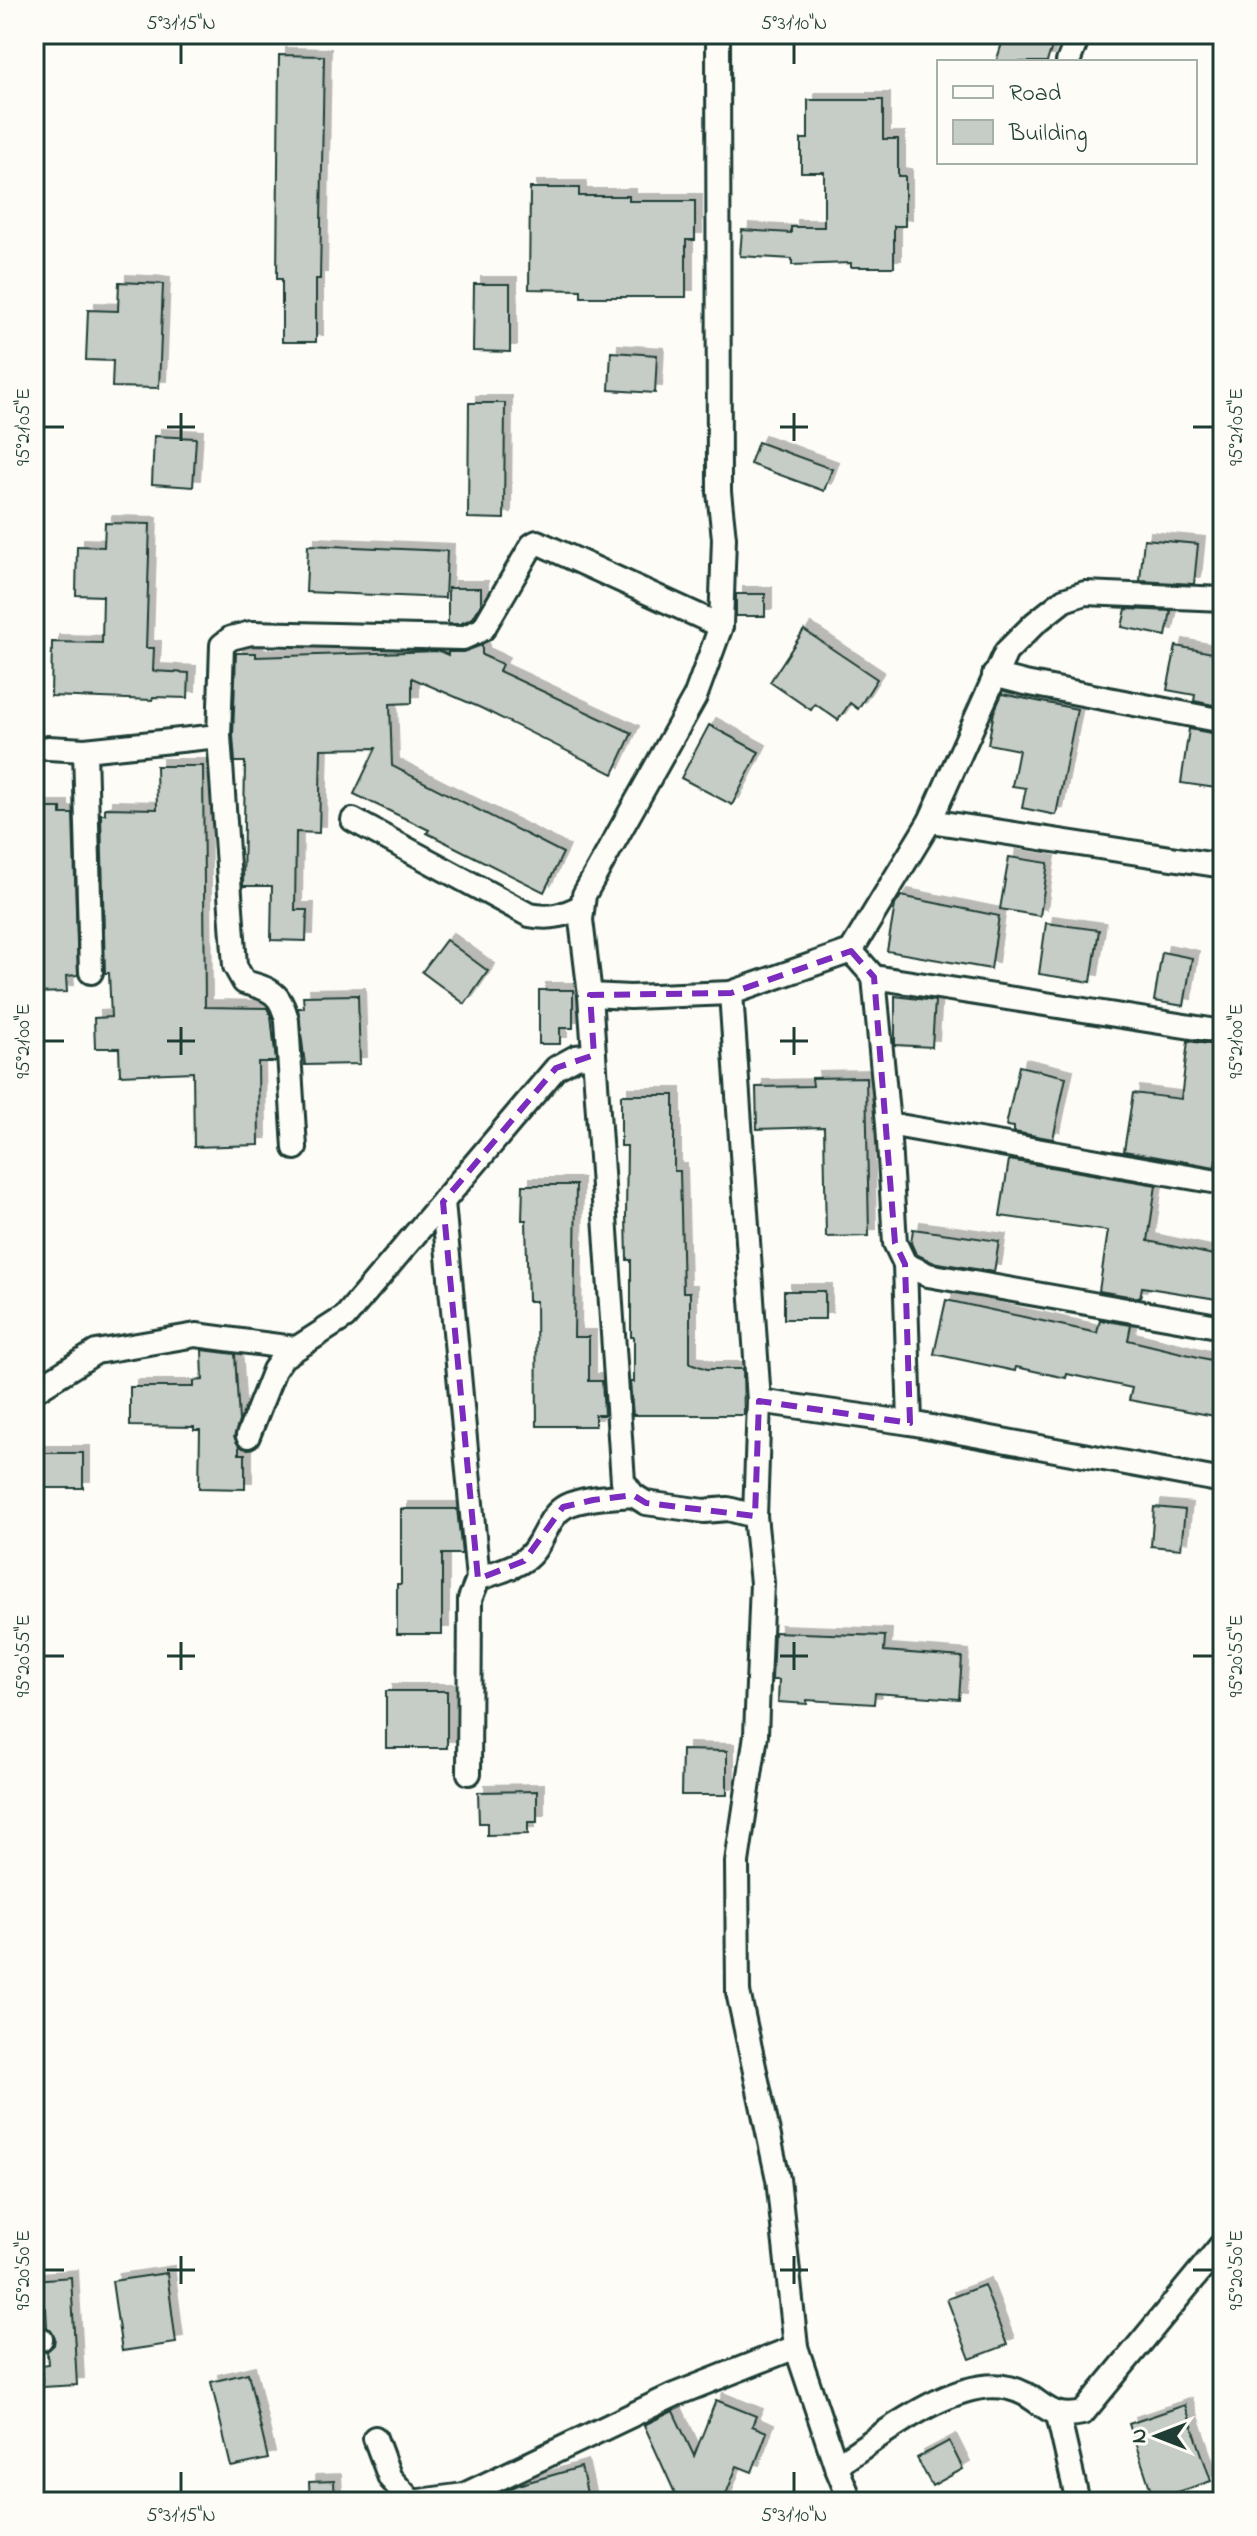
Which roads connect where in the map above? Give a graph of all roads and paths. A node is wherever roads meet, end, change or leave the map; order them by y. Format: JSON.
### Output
{"nodes":[{"id":1,"x":718,"y":34,"type":"edge"},
{"id":2,"x":1079,"y":34,"type":"edge"},
{"id":3,"x":1069,"y":60,"type":"edge"},
{"id":4,"x":1223,"y":599,"type":"edge"},
{"id":5,"x":721,"y":626,"type":"junction"},
{"id":6,"x":994,"y":675,"type":"junction"},
{"id":7,"x":1223,"y":721,"type":"edge"},
{"id":8,"x":219,"y":736,"type":"junction"},
{"id":9,"x":48,"y":748,"type":"dead end"},
{"id":10,"x":85,"y":750,"type":"junction"},
{"id":11,"x":353,"y":820,"type":"dead end"},
{"id":12,"x":930,"y":821,"type":"junction"},
{"id":13,"x":1223,"y":866,"type":"edge"},
{"id":14,"x":582,"y":913,"type":"junction"},
{"id":15,"x":851,"y":951,"type":"junction"},
{"id":16,"x":91,"y":972,"type":"dead end"},
{"id":17,"x":874,"y":977,"type":"junction"},
{"id":18,"x":731,"y":993,"type":"junction"},
{"id":19,"x":590,"y":995,"type":"junction"},
{"id":20,"x":1223,"y":1032,"type":"edge"},
{"id":21,"x":594,"y":1055,"type":"junction"},
{"id":22,"x":888,"y":1124,"type":"junction"},
{"id":23,"x":295,"y":1148,"type":"dead end"},
{"id":24,"x":1223,"y":1183,"type":"edge"},
{"id":25,"x":443,"y":1202,"type":"junction"},
{"id":26,"x":905,"y":1264,"type":"junction"},
{"id":27,"x":1223,"y":1327,"type":"edge"},
{"id":28,"x":294,"y":1348,"type":"junction"},
{"id":29,"x":34,"y":1391,"type":"edge"},
{"id":30,"x":759,"y":1401,"type":"junction"},
{"id":31,"x":910,"y":1423,"type":"junction"},
{"id":32,"x":248,"y":1436,"type":"dead end"},
{"id":33,"x":1223,"y":1481,"type":"edge"},
{"id":34,"x":633,"y":1495,"type":"junction"},
{"id":35,"x":755,"y":1516,"type":"junction"},
{"id":36,"x":478,"y":1579,"type":"junction"},
{"id":37,"x":469,"y":1773,"type":"dead end"},
{"id":38,"x":1223,"y":2243,"type":"edge"},
{"id":39,"x":796,"y":2347,"type":"junction"},
{"id":40,"x":1058,"y":2415,"type":"junction"},
{"id":41,"x":375,"y":2438,"type":"dead end"},
{"id":42,"x":836,"y":2466,"type":"junction"},
{"id":43,"x":464,"y":2499,"type":"edge"},
{"id":44,"x":411,"y":2502,"type":"edge"},
{"id":45,"x":851,"y":2502,"type":"edge"},
{"id":46,"x":1078,"y":2502,"type":"edge"}],
"edges":[{"from":1,"to":5,"type":"street"},
{"from":2,"to":3,"type":"street"},
{"from":4,"to":6,"type":"street"},
{"from":5,"to":8,"type":"street"},
{"from":5,"to":14,"type":"street"},
{"from":6,"to":7,"type":"street"},
{"from":6,"to":12,"type":"street"},
{"from":8,"to":10,"type":"street"},
{"from":8,"to":23,"type":"street"},
{"from":9,"to":10,"type":"street"},
{"from":10,"to":16,"type":"street"},
{"from":11,"to":14,"type":"street"},
{"from":12,"to":13,"type":"street"},
{"from":12,"to":15,"type":"street"},
{"from":14,"to":19,"type":"street"},
{"from":15,"to":17,"type":"street"},
{"from":15,"to":18,"type":"street"},
{"from":17,"to":20,"type":"street"},
{"from":17,"to":22,"type":"street"},
{"from":18,"to":19,"type":"street"},
{"from":18,"to":30,"type":"street"},
{"from":19,"to":21,"type":"street"},
{"from":21,"to":25,"type":"street"},
{"from":21,"to":34,"type":"street"},
{"from":22,"to":24,"type":"street"},
{"from":22,"to":26,"type":"street"},
{"from":25,"to":28,"type":"street"},
{"from":25,"to":36,"type":"street"},
{"from":26,"to":27,"type":"street"},
{"from":26,"to":31,"type":"street"},
{"from":28,"to":29,"type":"street"},
{"from":28,"to":32,"type":"street"},
{"from":30,"to":31,"type":"street"},
{"from":30,"to":35,"type":"street"},
{"from":31,"to":33,"type":"street"},
{"from":34,"to":35,"type":"street"},
{"from":34,"to":36,"type":"street"},
{"from":35,"to":39,"type":"street"},
{"from":36,"to":37,"type":"street"},
{"from":38,"to":40,"type":"street"},
{"from":39,"to":42,"type":"street"},
{"from":39,"to":43,"type":"street"},
{"from":40,"to":42,"type":"street"},
{"from":40,"to":46,"type":"street"},
{"from":41,"to":44,"type":"street"},
{"from":42,"to":45,"type":"street"},
{"from":43,"to":44,"type":"street"}]}
